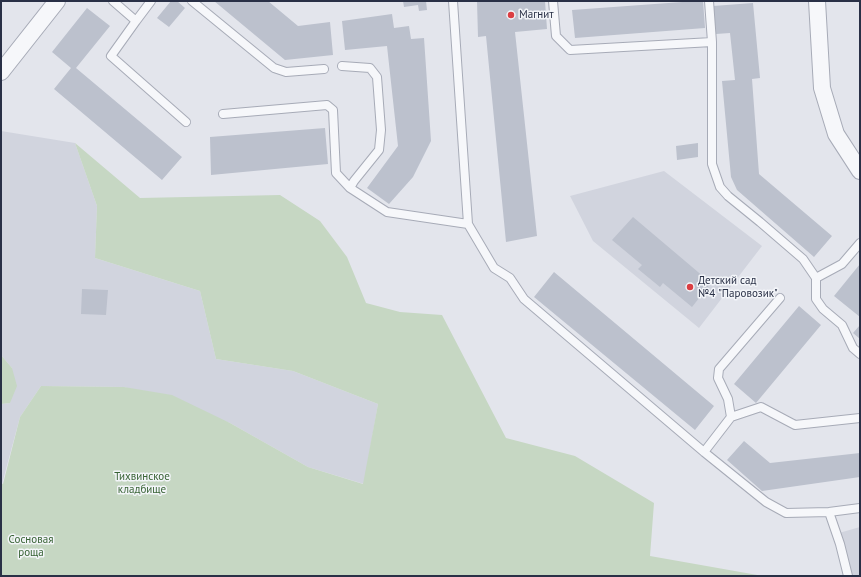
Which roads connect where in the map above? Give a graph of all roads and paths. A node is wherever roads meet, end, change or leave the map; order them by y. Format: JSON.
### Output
{"nodes":[{"id":1,"x":57,"y":1,"type":"edge"},
{"id":2,"x":113,"y":1,"type":"edge"},
{"id":3,"x":151,"y":1,"type":"edge"},
{"id":4,"x":192,"y":1,"type":"edge"},
{"id":5,"x":453,"y":1,"type":"edge"},
{"id":6,"x":553,"y":1,"type":"edge"},
{"id":7,"x":709,"y":1,"type":"edge"},
{"id":8,"x":817,"y":1,"type":"edge"},
{"id":9,"x":136,"y":21,"type":"junction"},
{"id":10,"x":712,"y":42,"type":"junction"},
{"id":11,"x":342,"y":66,"type":"dead end"},
{"id":12,"x":324,"y":69,"type":"dead end"},
{"id":13,"x":1,"y":72,"type":"edge"},
{"id":14,"x":223,"y":114,"type":"dead end"},
{"id":15,"x":186,"y":122,"type":"dead end"},
{"id":16,"x":860,"y":171,"type":"edge"},
{"id":17,"x":350,"y":188,"type":"junction"},
{"id":18,"x":468,"y":224,"type":"junction"},
{"id":19,"x":860,"y":243,"type":"edge"},
{"id":20,"x":816,"y":278,"type":"junction"},
{"id":21,"x":780,"y":298,"type":"dead end"},
{"id":22,"x":860,"y":354,"type":"edge"},
{"id":23,"x":732,"y":417,"type":"junction"},
{"id":24,"x":860,"y":418,"type":"edge"},
{"id":25,"x":704,"y":452,"type":"junction"},
{"id":26,"x":860,"y":508,"type":"edge"},
{"id":27,"x":829,"y":512,"type":"junction"},
{"id":28,"x":848,"y":576,"type":"edge"}],
"edges":[{"from":1,"to":13,"type":"street"},
{"from":2,"to":9,"type":"lane"},
{"from":3,"to":9,"type":"lane"},
{"from":4,"to":12,"type":"lane"},
{"from":5,"to":18,"type":"lane"},
{"from":6,"to":10,"type":"lane"},
{"from":7,"to":10,"type":"lane"},
{"from":8,"to":16,"type":"street"},
{"from":9,"to":15,"type":"lane"},
{"from":10,"to":20,"type":"lane"},
{"from":11,"to":17,"type":"lane"},
{"from":14,"to":17,"type":"lane"},
{"from":17,"to":18,"type":"lane"},
{"from":18,"to":25,"type":"lane"},
{"from":19,"to":20,"type":"lane"},
{"from":20,"to":22,"type":"lane"},
{"from":21,"to":23,"type":"lane"},
{"from":23,"to":24,"type":"lane"},
{"from":23,"to":25,"type":"lane"},
{"from":25,"to":27,"type":"lane"},
{"from":26,"to":27,"type":"lane"},
{"from":27,"to":28,"type":"lane"}]}
